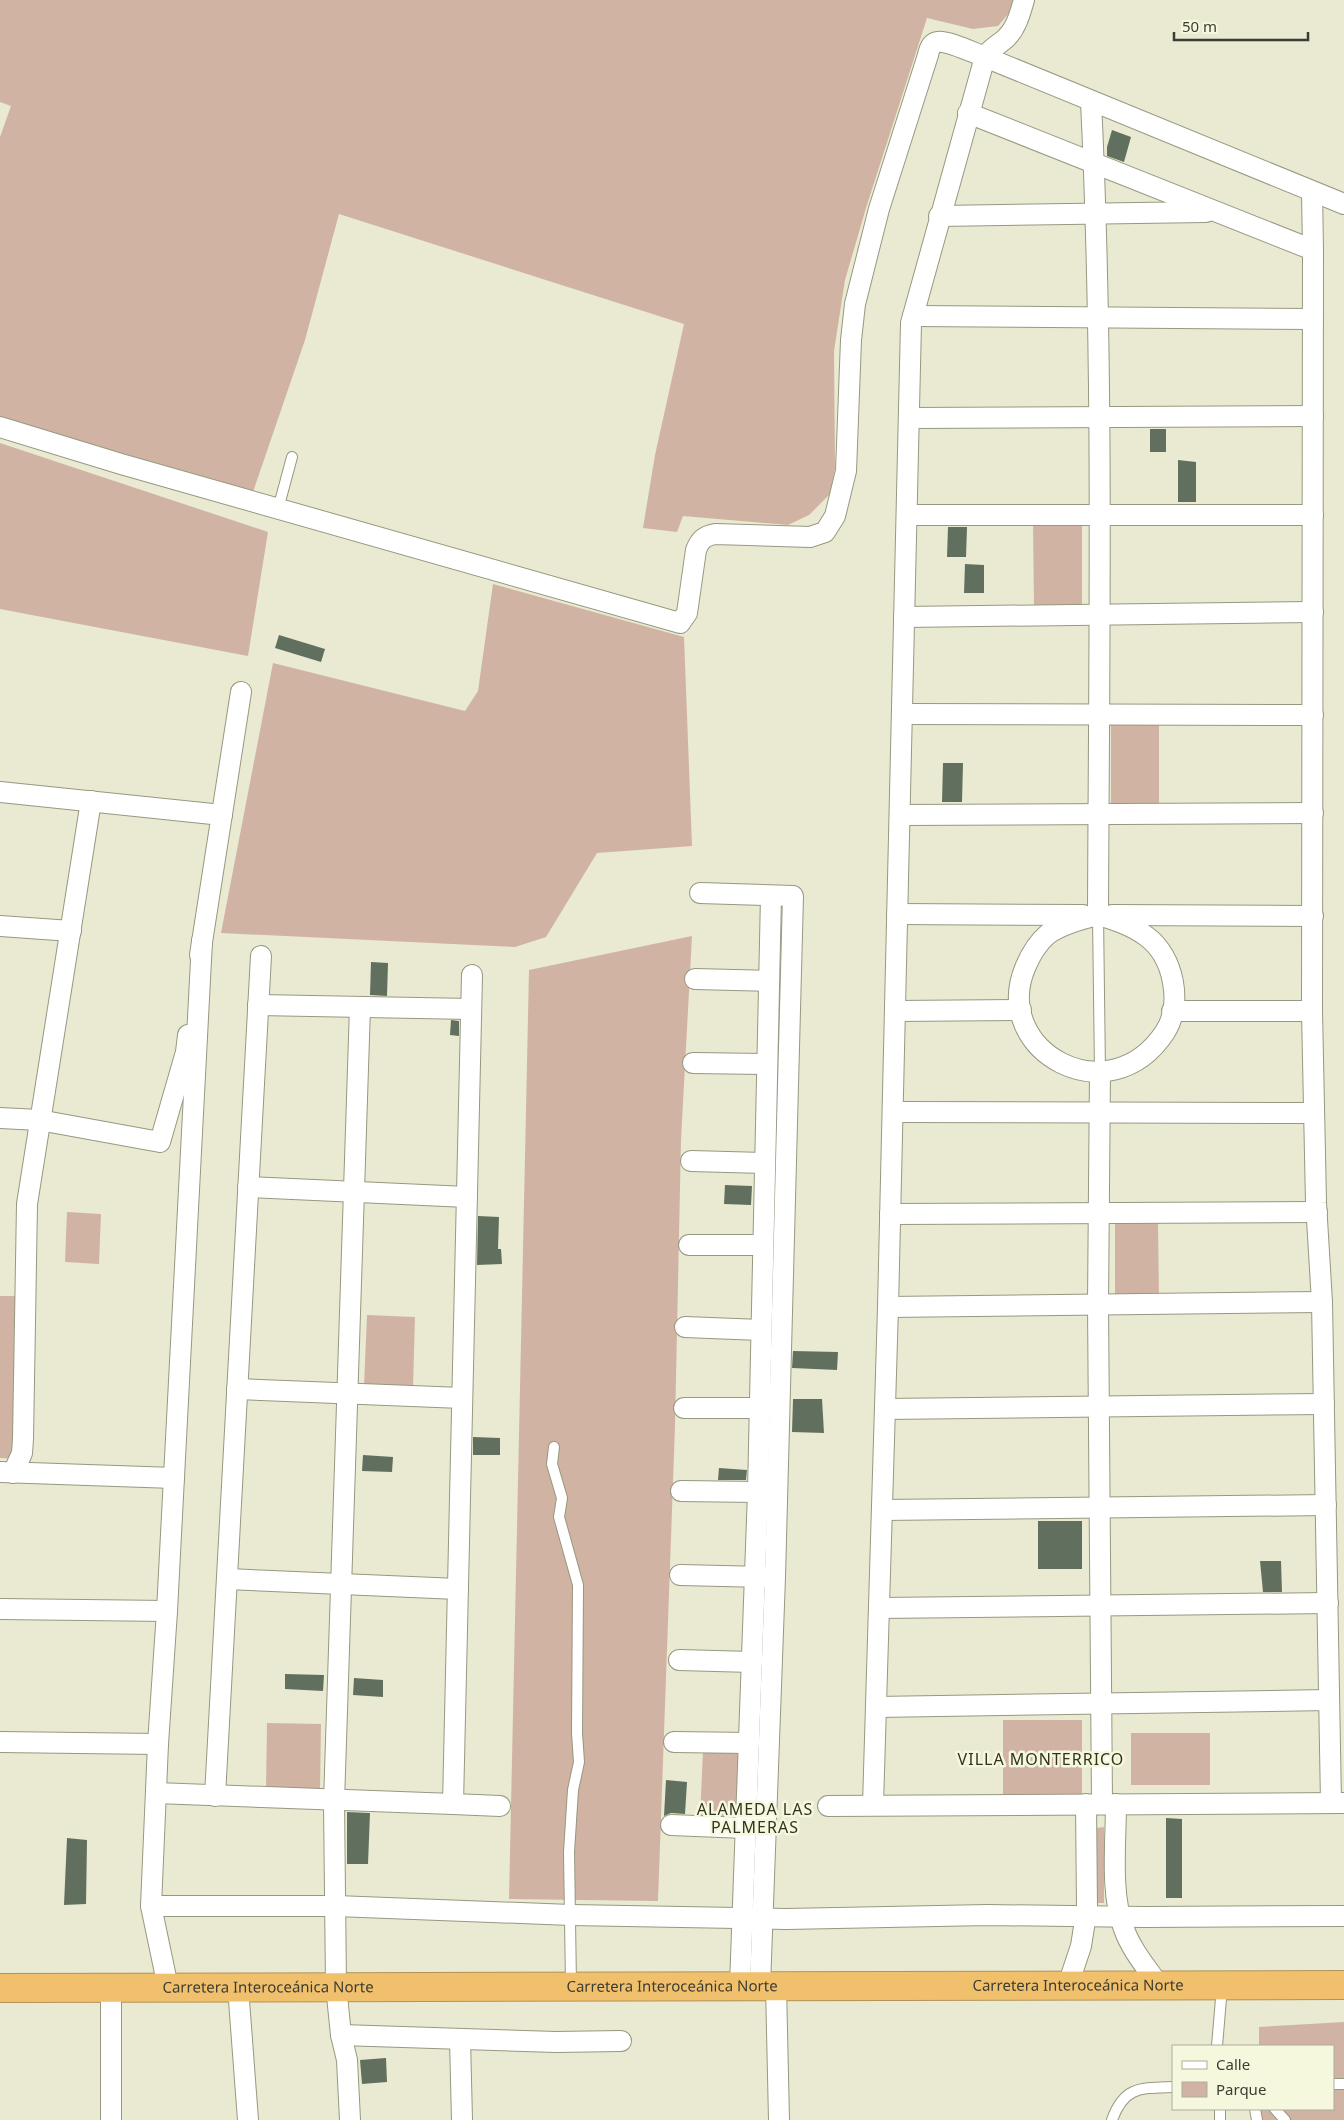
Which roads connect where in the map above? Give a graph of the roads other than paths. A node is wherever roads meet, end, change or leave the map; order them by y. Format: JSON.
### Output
{"nodes":[{"id":1,"x":1024,"y":0,"type":"edge"},
{"id":2,"x":985,"y":57,"type":"junction"},
{"id":3,"x":1091,"y":101,"type":"junction"},
{"id":4,"x":968,"y":113,"type":"junction"},
{"id":5,"x":1094,"y":163,"type":"junction"},
{"id":6,"x":1312,"y":192,"type":"junction"},
{"id":7,"x":1344,"y":204,"type":"edge"},
{"id":8,"x":1216,"y":212,"type":"junction"},
{"id":9,"x":1096,"y":214,"type":"junction"},
{"id":10,"x":939,"y":216,"type":"junction"},
{"id":11,"x":1313,"y":250,"type":"junction"},
{"id":12,"x":913,"y":316,"type":"junction"},
{"id":13,"x":1097,"y":317,"type":"junction"},
{"id":14,"x":1313,"y":319,"type":"junction"},
{"id":15,"x":1098,"y":416,"type":"junction"},
{"id":16,"x":1313,"y":416,"type":"junction"},
{"id":17,"x":909,"y":418,"type":"junction"},
{"id":18,"x":0,"y":427,"type":"edge"},
{"id":19,"x":292,"y":457,"type":"dead end"},
{"id":20,"x":278,"y":509,"type":"junction"},
{"id":21,"x":907,"y":515,"type":"junction"},
{"id":22,"x":1100,"y":515,"type":"junction"},
{"id":23,"x":1313,"y":515,"type":"junction"},
{"id":24,"x":1313,"y":612,"type":"junction"},
{"id":25,"x":1099,"y":615,"type":"junction"},
{"id":26,"x":904,"y":617,"type":"junction"},
{"id":27,"x":241,"y":692,"type":"dead end"},
{"id":28,"x":902,"y":714,"type":"junction"},
{"id":29,"x":1099,"y":714,"type":"junction"},
{"id":30,"x":1313,"y":715,"type":"junction"},
{"id":31,"x":0,"y":792,"type":"edge"},
{"id":32,"x":91,"y":801,"type":"junction"},
{"id":33,"x":1314,"y":813,"type":"junction"},
{"id":34,"x":1098,"y":814,"type":"junction"},
{"id":35,"x":222,"y":815,"type":"junction"},
{"id":36,"x":900,"y":815,"type":"junction"},
{"id":37,"x":700,"y":893,"type":"dead end"},
{"id":38,"x":771,"y":896,"type":"junction"},
{"id":39,"x":897,"y":914,"type":"junction"},
{"id":40,"x":1098,"y":915,"type":"junction"},
{"id":41,"x":1312,"y":916,"type":"junction"},
{"id":42,"x":0,"y":926,"type":"edge"},
{"id":43,"x":71,"y":931,"type":"junction"},
{"id":44,"x":202,"y":941,"type":"junction"},
{"id":45,"x":261,"y":956,"type":"dead end"},
{"id":46,"x":472,"y":974,"type":"dead end"},
{"id":47,"x":695,"y":979,"type":"dead end"},
{"id":48,"x":769,"y":981,"type":"junction"},
{"id":49,"x":258,"y":1005,"type":"junction"},
{"id":50,"x":360,"y":1007,"type":"junction"},
{"id":51,"x":471,"y":1009,"type":"junction"},
{"id":52,"x":895,"y":1010,"type":"junction"},
{"id":53,"x":1021,"y":1010,"type":"junction"},
{"id":54,"x":1172,"y":1011,"type":"junction"},
{"id":55,"x":1312,"y":1011,"type":"junction"},
{"id":56,"x":693,"y":1063,"type":"dead end"},
{"id":57,"x":767,"y":1064,"type":"junction"},
{"id":58,"x":1100,"y":1072,"type":"junction"},
{"id":59,"x":892,"y":1112,"type":"junction"},
{"id":60,"x":1101,"y":1112,"type":"junction"},
{"id":61,"x":1314,"y":1113,"type":"junction"},
{"id":62,"x":0,"y":1118,"type":"edge"},
{"id":63,"x":39,"y":1120,"type":"junction"},
{"id":64,"x":691,"y":1161,"type":"dead end"},
{"id":65,"x":765,"y":1163,"type":"junction"},
{"id":66,"x":248,"y":1187,"type":"junction"},
{"id":67,"x":354,"y":1192,"type":"junction"},
{"id":68,"x":467,"y":1197,"type":"junction"},
{"id":69,"x":1316,"y":1212,"type":"junction"},
{"id":70,"x":1099,"y":1213,"type":"junction"},
{"id":71,"x":890,"y":1214,"type":"junction"},
{"id":72,"x":689,"y":1245,"type":"dead end"},
{"id":73,"x":763,"y":1246,"type":"junction"},
{"id":74,"x":1322,"y":1302,"type":"junction"},
{"id":75,"x":1098,"y":1304,"type":"junction"},
{"id":76,"x":888,"y":1307,"type":"junction"},
{"id":77,"x":685,"y":1328,"type":"dead end"},
{"id":78,"x":761,"y":1330,"type":"junction"},
{"id":79,"x":237,"y":1389,"type":"junction"},
{"id":80,"x":347,"y":1394,"type":"junction"},
{"id":81,"x":462,"y":1398,"type":"junction"},
{"id":82,"x":1324,"y":1404,"type":"junction"},
{"id":83,"x":1098,"y":1407,"type":"junction"},
{"id":84,"x":684,"y":1408,"type":"dead end"},
{"id":85,"x":759,"y":1408,"type":"junction"},
{"id":86,"x":780,"y":1408,"type":"junction"},
{"id":87,"x":885,"y":1409,"type":"junction"},
{"id":88,"x":554,"y":1447,"type":"dead end"},
{"id":89,"x":6,"y":1473,"type":"edge"},
{"id":90,"x":174,"y":1478,"type":"junction"},
{"id":91,"x":681,"y":1491,"type":"dead end"},
{"id":92,"x":758,"y":1492,"type":"junction"},
{"id":93,"x":1326,"y":1505,"type":"junction"},
{"id":94,"x":1099,"y":1508,"type":"junction"},
{"id":95,"x":882,"y":1510,"type":"junction"},
{"id":96,"x":680,"y":1575,"type":"dead end"},
{"id":97,"x":755,"y":1576,"type":"junction"},
{"id":98,"x":775,"y":1577,"type":"junction"},
{"id":99,"x":227,"y":1579,"type":"junction"},
{"id":100,"x":341,"y":1584,"type":"junction"},
{"id":101,"x":458,"y":1589,"type":"junction"},
{"id":102,"x":1328,"y":1603,"type":"junction"},
{"id":103,"x":1100,"y":1605,"type":"junction"},
{"id":104,"x":879,"y":1608,"type":"junction"},
{"id":105,"x":0,"y":1609,"type":"edge"},
{"id":106,"x":167,"y":1611,"type":"junction"},
{"id":107,"x":679,"y":1660,"type":"dead end"},
{"id":108,"x":752,"y":1662,"type":"junction"},
{"id":109,"x":1329,"y":1700,"type":"junction"},
{"id":110,"x":1101,"y":1704,"type":"junction"},
{"id":111,"x":876,"y":1707,"type":"junction"},
{"id":112,"x":0,"y":1742,"type":"edge"},
{"id":113,"x":674,"y":1742,"type":"dead end"},
{"id":114,"x":749,"y":1743,"type":"junction"},
{"id":115,"x":158,"y":1744,"type":"junction"},
{"id":116,"x":156,"y":1793,"type":"junction"},
{"id":117,"x":215,"y":1796,"type":"junction"},
{"id":118,"x":334,"y":1800,"type":"junction"},
{"id":119,"x":1338,"y":1803,"type":"edge"},
{"id":120,"x":454,"y":1804,"type":"junction"},
{"id":121,"x":1101,"y":1804,"type":"junction"},
{"id":122,"x":500,"y":1806,"type":"dead end"},
{"id":123,"x":828,"y":1806,"type":"dead end"},
{"id":124,"x":873,"y":1806,"type":"junction"},
{"id":125,"x":671,"y":1825,"type":"dead end"},
{"id":126,"x":746,"y":1828,"type":"junction"},
{"id":127,"x":151,"y":1906,"type":"junction"},
{"id":128,"x":336,"y":1906,"type":"junction"},
{"id":129,"x":571,"y":1915,"type":"junction"},
{"id":130,"x":1086,"y":1916,"type":"junction"},
{"id":131,"x":1120,"y":1916,"type":"junction"},
{"id":132,"x":1344,"y":1916,"type":"edge"},
{"id":133,"x":753,"y":1919,"type":"junction"},
{"id":134,"x":1158,"y":1984,"type":"junction"},
{"id":135,"x":1068,"y":1985,"type":"junction"},
{"id":136,"x":1344,"y":1985,"type":"edge"},
{"id":137,"x":336,"y":1986,"type":"junction"},
{"id":138,"x":571,"y":1986,"type":"junction"},
{"id":139,"x":759,"y":1986,"type":"junction"},
{"id":140,"x":168,"y":1987,"type":"junction"},
{"id":141,"x":238,"y":1987,"type":"junction"},
{"id":142,"x":1222,"y":1987,"type":"junction"},
{"id":143,"x":0,"y":1988,"type":"edge"},
{"id":144,"x":111,"y":1988,"type":"junction"},
{"id":145,"x":341,"y":2035,"type":"junction"},
{"id":146,"x":460,"y":2039,"type":"junction"},
{"id":147,"x":621,"y":2041,"type":"dead end"},
{"id":148,"x":1218,"y":2045,"type":"edge"},
{"id":149,"x":1172,"y":2087,"type":"edge"},
{"id":150,"x":1276,"y":2110,"type":"edge"},
{"id":151,"x":111,"y":2120,"type":"edge"},
{"id":152,"x":248,"y":2120,"type":"edge"},
{"id":153,"x":350,"y":2120,"type":"edge"},
{"id":154,"x":462,"y":2120,"type":"edge"},
{"id":155,"x":779,"y":2120,"type":"edge"},
{"id":156,"x":1112,"y":2120,"type":"edge"},
{"id":157,"x":1285,"y":2120,"type":"edge"}],
"edges":[{"from":1,"to":2,"type":"street"},
{"from":2,"to":3,"type":"street"},
{"from":2,"to":4,"type":"street"},
{"from":2,"to":20,"type":"street"},
{"from":3,"to":5,"type":"street"},
{"from":3,"to":6,"type":"street"},
{"from":4,"to":5,"type":"street"},
{"from":4,"to":10,"type":"street"},
{"from":5,"to":8,"type":"street"},
{"from":5,"to":9,"type":"street"},
{"from":6,"to":7,"type":"street"},
{"from":6,"to":11,"type":"street"},
{"from":8,"to":9,"type":"street"},
{"from":8,"to":11,"type":"street"},
{"from":9,"to":10,"type":"street"},
{"from":9,"to":13,"type":"street"},
{"from":10,"to":12,"type":"street"},
{"from":11,"to":14,"type":"street"},
{"from":12,"to":13,"type":"street"},
{"from":12,"to":17,"type":"street"},
{"from":13,"to":14,"type":"street"},
{"from":13,"to":15,"type":"street"},
{"from":14,"to":16,"type":"street"},
{"from":15,"to":16,"type":"street"},
{"from":15,"to":17,"type":"street"},
{"from":15,"to":22,"type":"street"},
{"from":16,"to":23,"type":"street"},
{"from":17,"to":21,"type":"street"},
{"from":18,"to":20,"type":"street"},
{"from":19,"to":20,"type":"lane"},
{"from":21,"to":22,"type":"street"},
{"from":21,"to":26,"type":"street"},
{"from":22,"to":23,"type":"street"},
{"from":22,"to":25,"type":"street"},
{"from":23,"to":24,"type":"street"},
{"from":24,"to":25,"type":"street"},
{"from":24,"to":30,"type":"street"},
{"from":25,"to":26,"type":"street"},
{"from":25,"to":29,"type":"street"},
{"from":26,"to":28,"type":"street"},
{"from":27,"to":35,"type":"street"},
{"from":28,"to":29,"type":"street"},
{"from":28,"to":36,"type":"street"},
{"from":29,"to":30,"type":"street"},
{"from":29,"to":34,"type":"street"},
{"from":30,"to":33,"type":"street"},
{"from":31,"to":32,"type":"street"},
{"from":32,"to":35,"type":"street"},
{"from":32,"to":43,"type":"street"},
{"from":33,"to":34,"type":"street"},
{"from":33,"to":41,"type":"street"},
{"from":34,"to":36,"type":"street"},
{"from":34,"to":40,"type":"street"},
{"from":35,"to":44,"type":"street"},
{"from":36,"to":39,"type":"street"},
{"from":37,"to":38,"type":"street"},
{"from":38,"to":48,"type":"street"},
{"from":38,"to":86,"type":"street"},
{"from":39,"to":40,"type":"street"},
{"from":39,"to":52,"type":"street"},
{"from":40,"to":41,"type":"street"},
{"from":40,"to":53,"type":"street"},
{"from":40,"to":54,"type":"street"},
{"from":40,"to":58,"type":"lane"},
{"from":41,"to":55,"type":"street"},
{"from":42,"to":43,"type":"street"},
{"from":43,"to":63,"type":"street"},
{"from":44,"to":63,"type":"street"},
{"from":44,"to":90,"type":"street"},
{"from":45,"to":49,"type":"street"},
{"from":46,"to":51,"type":"street"},
{"from":47,"to":48,"type":"street"},
{"from":48,"to":57,"type":"street"},
{"from":49,"to":50,"type":"street"},
{"from":49,"to":66,"type":"street"},
{"from":50,"to":51,"type":"street"},
{"from":50,"to":67,"type":"street"},
{"from":51,"to":68,"type":"street"},
{"from":52,"to":53,"type":"street"},
{"from":52,"to":59,"type":"street"},
{"from":53,"to":58,"type":"street"},
{"from":54,"to":55,"type":"street"},
{"from":54,"to":58,"type":"street"},
{"from":55,"to":61,"type":"street"},
{"from":56,"to":57,"type":"street"},
{"from":57,"to":65,"type":"street"},
{"from":58,"to":60,"type":"street"},
{"from":59,"to":60,"type":"street"},
{"from":59,"to":71,"type":"street"},
{"from":60,"to":61,"type":"street"},
{"from":60,"to":70,"type":"street"},
{"from":61,"to":69,"type":"street"},
{"from":62,"to":63,"type":"street"},
{"from":63,"to":89,"type":"street"},
{"from":64,"to":65,"type":"street"},
{"from":65,"to":73,"type":"street"},
{"from":66,"to":67,"type":"street"},
{"from":66,"to":79,"type":"street"},
{"from":67,"to":68,"type":"street"},
{"from":67,"to":80,"type":"street"},
{"from":68,"to":81,"type":"street"},
{"from":69,"to":70,"type":"street"},
{"from":69,"to":74,"type":"street"},
{"from":70,"to":71,"type":"street"},
{"from":70,"to":75,"type":"street"},
{"from":71,"to":76,"type":"street"},
{"from":72,"to":73,"type":"street"},
{"from":73,"to":78,"type":"street"},
{"from":74,"to":75,"type":"street"},
{"from":74,"to":82,"type":"street"},
{"from":75,"to":76,"type":"street"},
{"from":75,"to":83,"type":"street"},
{"from":76,"to":87,"type":"street"},
{"from":77,"to":78,"type":"street"},
{"from":78,"to":85,"type":"street"},
{"from":79,"to":80,"type":"street"},
{"from":79,"to":99,"type":"street"},
{"from":80,"to":81,"type":"street"},
{"from":80,"to":100,"type":"street"},
{"from":81,"to":101,"type":"street"},
{"from":82,"to":83,"type":"street"},
{"from":82,"to":93,"type":"street"},
{"from":83,"to":87,"type":"street"},
{"from":83,"to":94,"type":"street"},
{"from":84,"to":85,"type":"street"},
{"from":85,"to":86,"type":"street"},
{"from":85,"to":92,"type":"street"},
{"from":86,"to":98,"type":"street"},
{"from":87,"to":95,"type":"street"},
{"from":88,"to":129,"type":"lane"},
{"from":89,"to":90,"type":"street"},
{"from":90,"to":106,"type":"street"},
{"from":91,"to":92,"type":"street"},
{"from":92,"to":97,"type":"street"},
{"from":93,"to":94,"type":"street"},
{"from":93,"to":102,"type":"street"},
{"from":94,"to":95,"type":"street"},
{"from":94,"to":103,"type":"street"},
{"from":95,"to":104,"type":"street"},
{"from":96,"to":97,"type":"street"},
{"from":97,"to":98,"type":"street"},
{"from":97,"to":108,"type":"street"},
{"from":98,"to":133,"type":"street"},
{"from":99,"to":100,"type":"street"},
{"from":99,"to":117,"type":"street"},
{"from":100,"to":101,"type":"street"},
{"from":100,"to":118,"type":"street"},
{"from":101,"to":120,"type":"street"},
{"from":102,"to":103,"type":"street"},
{"from":102,"to":109,"type":"street"},
{"from":103,"to":104,"type":"street"},
{"from":103,"to":110,"type":"street"},
{"from":104,"to":111,"type":"street"},
{"from":105,"to":106,"type":"street"},
{"from":106,"to":115,"type":"street"},
{"from":107,"to":108,"type":"street"},
{"from":108,"to":114,"type":"street"},
{"from":109,"to":110,"type":"street"},
{"from":109,"to":119,"type":"street"},
{"from":110,"to":111,"type":"street"},
{"from":110,"to":121,"type":"street"},
{"from":111,"to":124,"type":"street"},
{"from":112,"to":115,"type":"street"},
{"from":113,"to":114,"type":"street"},
{"from":114,"to":126,"type":"street"},
{"from":115,"to":116,"type":"street"},
{"from":116,"to":117,"type":"street"},
{"from":116,"to":127,"type":"street"},
{"from":117,"to":118,"type":"street"},
{"from":118,"to":120,"type":"street"},
{"from":118,"to":128,"type":"street"},
{"from":119,"to":121,"type":"street"},
{"from":120,"to":122,"type":"street"},
{"from":121,"to":124,"type":"street"},
{"from":121,"to":130,"type":"street"},
{"from":121,"to":131,"type":"street"},
{"from":123,"to":124,"type":"street"},
{"from":125,"to":126,"type":"street"},
{"from":126,"to":133,"type":"street"},
{"from":127,"to":128,"type":"street"},
{"from":127,"to":140,"type":"street"},
{"from":128,"to":129,"type":"street"},
{"from":128,"to":137,"type":"street"},
{"from":129,"to":133,"type":"street"},
{"from":129,"to":138,"type":"lane"},
{"from":130,"to":131,"type":"street"},
{"from":130,"to":133,"type":"street"},
{"from":130,"to":135,"type":"street"},
{"from":131,"to":132,"type":"street"},
{"from":131,"to":134,"type":"street"},
{"from":133,"to":139,"type":"street"},
{"from":134,"to":135,"type":"highway","name":"Carretera Interoceánica Norte"},
{"from":134,"to":142,"type":"highway","name":"Carretera Interoceánica Norte"},
{"from":135,"to":139,"type":"highway","name":"Carretera Interoceánica Norte"},
{"from":136,"to":142,"type":"highway","name":"Carretera Interoceánica Norte"},
{"from":137,"to":138,"type":"highway","name":"Carretera Interoceánica Norte"},
{"from":137,"to":141,"type":"highway","name":"Carretera Interoceánica Norte"},
{"from":137,"to":145,"type":"street"},
{"from":138,"to":139,"type":"highway","name":"Carretera Interoceánica Norte"},
{"from":139,"to":155,"type":"street"},
{"from":140,"to":141,"type":"highway","name":"Carretera Interoceánica Norte"},
{"from":140,"to":144,"type":"highway","name":"Carretera Interoceánica Norte"},
{"from":141,"to":152,"type":"street"},
{"from":142,"to":148,"type":"lane"},
{"from":143,"to":144,"type":"highway","name":"Carretera Interoceánica Norte"},
{"from":144,"to":151,"type":"street"},
{"from":145,"to":146,"type":"street"},
{"from":145,"to":153,"type":"street"},
{"from":146,"to":147,"type":"street"},
{"from":146,"to":154,"type":"street"},
{"from":149,"to":156,"type":"lane"},
{"from":150,"to":157,"type":"lane"}]}
